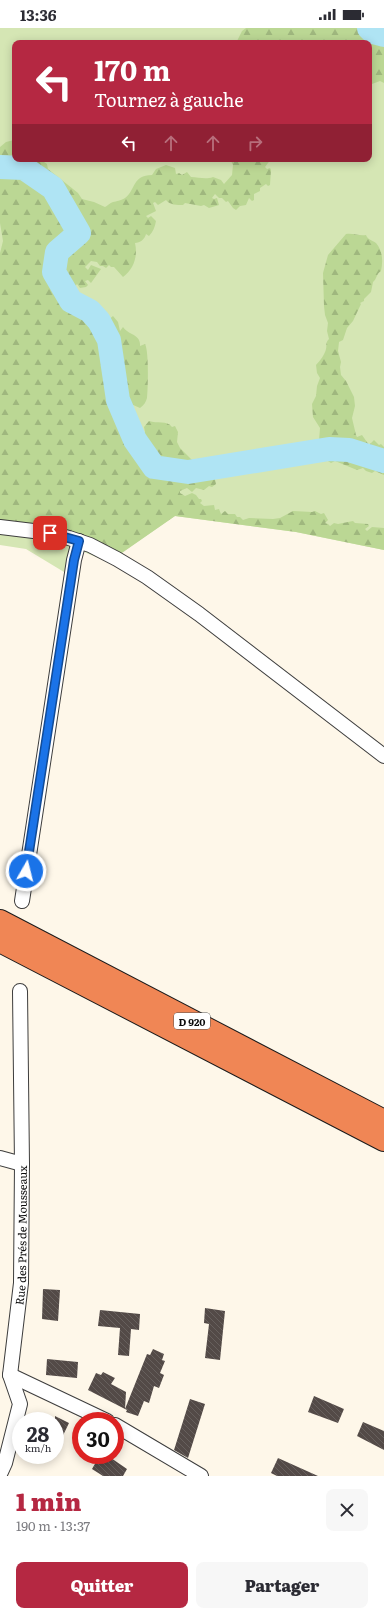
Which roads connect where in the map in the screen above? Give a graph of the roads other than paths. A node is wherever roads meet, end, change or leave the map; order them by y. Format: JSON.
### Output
{"nodes":[{"id":1,"x":0,"y":527,"type":"edge"},
{"id":2,"x":79,"y":541,"type":"junction"},
{"id":3,"x":384,"y":756,"type":"edge"},
{"id":4,"x":22,"y":901,"type":"dead end"},
{"id":5,"x":0,"y":920,"type":"edge"},
{"id":6,"x":0,"y":941,"type":"edge"},
{"id":7,"x":20,"y":991,"type":"dead end"},
{"id":8,"x":384,"y":1121,"type":"edge"},
{"id":9,"x":384,"y":1140,"type":"edge"},
{"id":10,"x":0,"y":1158,"type":"edge"},
{"id":11,"x":22,"y":1164,"type":"junction"},
{"id":12,"x":5,"y":1376,"type":"edge"},
{"id":13,"x":87,"y":1412,"type":"edge"},
{"id":14,"x":124,"y":1430,"type":"edge"},
{"id":15,"x":0,"y":1474,"type":"edge"},
{"id":16,"x":201,"y":1476,"type":"edge"}],
"edges":[{"from":1,"to":2,"type":"street"},
{"from":2,"to":3,"type":"street"},
{"from":2,"to":4,"type":"street"},
{"from":5,"to":8,"type":"highway","number":"D 920"},
{"from":6,"to":9,"type":"highway","number":"D 920"},
{"from":7,"to":11,"type":"street","name":"Rue des Prés de Mousseaux"},
{"from":10,"to":11,"type":"street"},
{"from":11,"to":12,"type":"street","name":"Rue des Prés de Mousseaux"},
{"from":12,"to":13,"type":"street"},
{"from":12,"to":15,"type":"street","name":"Rue des Prés de Mousseaux"},
{"from":14,"to":16,"type":"street"}]}
